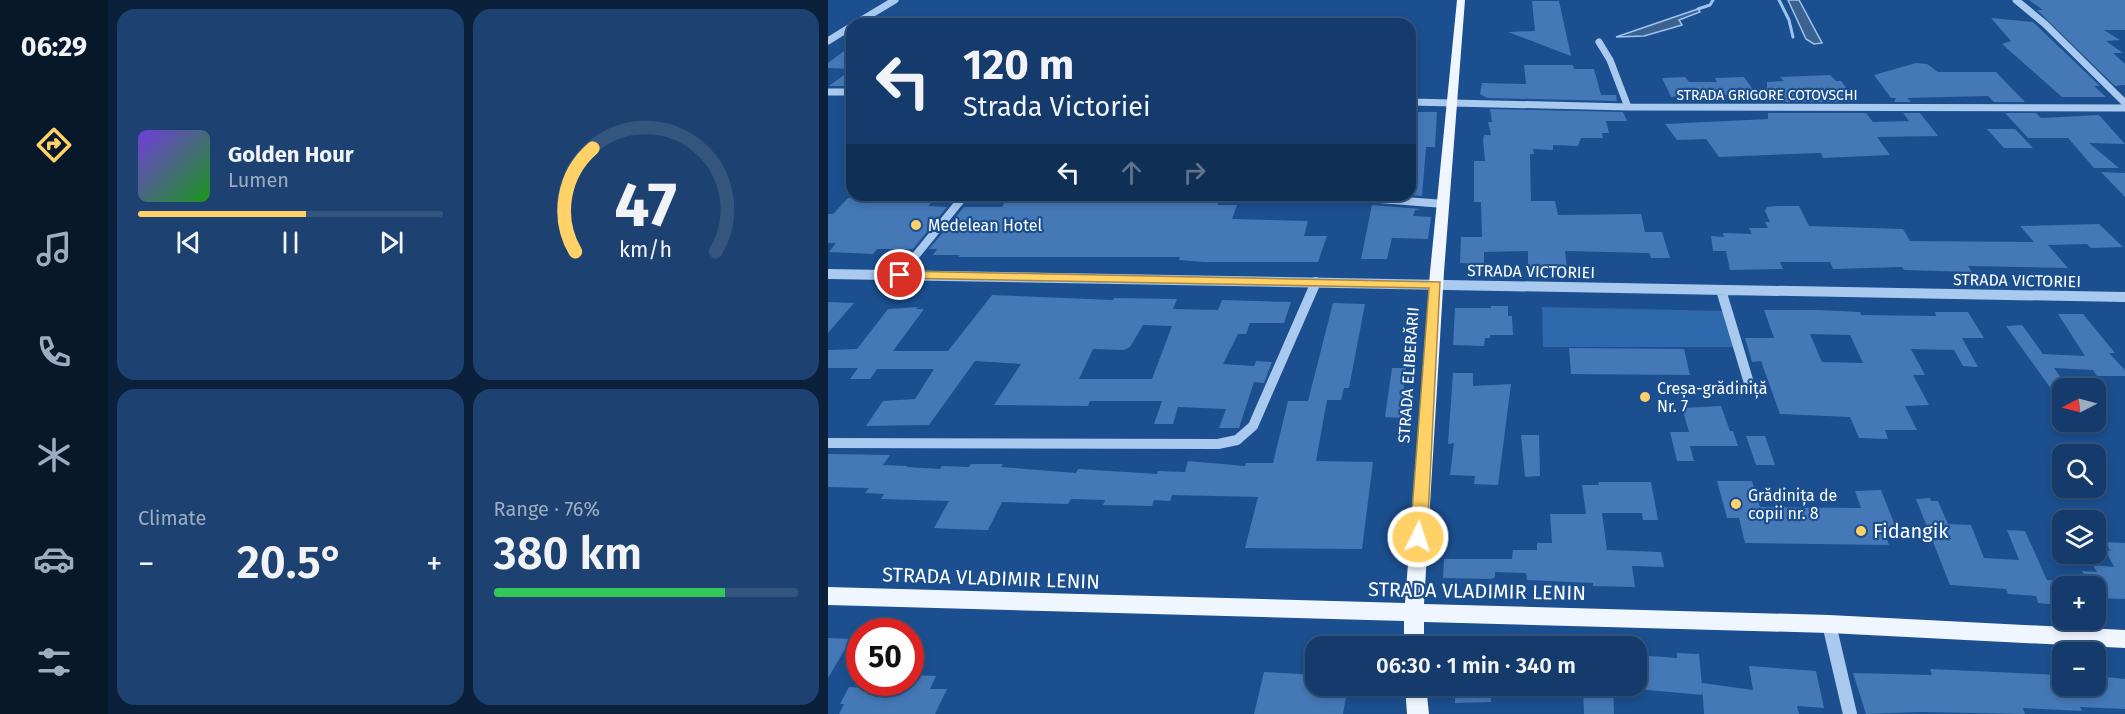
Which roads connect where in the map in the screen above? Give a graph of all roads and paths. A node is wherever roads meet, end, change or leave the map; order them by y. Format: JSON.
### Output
{"nodes":[{"id":1,"x":895,"y":0,"type":"edge"},
{"id":2,"x":1461,"y":0,"type":"edge"},
{"id":3,"x":2016,"y":0,"type":"edge"},
{"id":4,"x":865,"y":18,"type":"edge"},
{"id":5,"x":846,"y":29,"type":"edge"},
{"id":6,"x":828,"y":41,"type":"edge"},
{"id":7,"x":1599,"y":42,"type":"dead end"},
{"id":8,"x":828,"y":92,"type":"edge"},
{"id":9,"x":846,"y":92,"type":"edge"},
{"id":10,"x":1416,"y":102,"type":"edge"},
{"id":11,"x":1453,"y":103,"type":"junction"},
{"id":12,"x":2125,"y":106,"type":"edge"},
{"id":13,"x":1629,"y":107,"type":"junction"},
{"id":14,"x":959,"y":201,"type":"edge"},
{"id":15,"x":1405,"y":201,"type":"edge"},
{"id":16,"x":1444,"y":204,"type":"junction"},
{"id":17,"x":828,"y":274,"type":"edge"},
{"id":18,"x":900,"y":275,"type":"junction"},
{"id":19,"x":1316,"y":282,"type":"junction"},
{"id":20,"x":1436,"y":285,"type":"junction"},
{"id":21,"x":1721,"y":290,"type":"junction"},
{"id":22,"x":2125,"y":297,"type":"edge"},
{"id":23,"x":1749,"y":383,"type":"dead end"},
{"id":24,"x":828,"y":443,"type":"edge"},
{"id":25,"x":828,"y":596,"type":"edge"},
{"id":26,"x":1414,"y":612,"type":"junction"},
{"id":27,"x":1829,"y":624,"type":"junction"},
{"id":28,"x":1414,"y":636,"type":"edge"},
{"id":29,"x":2125,"y":639,"type":"edge"},
{"id":30,"x":1417,"y":696,"type":"edge"},
{"id":31,"x":1418,"y":714,"type":"edge"},
{"id":32,"x":1850,"y":714,"type":"edge"}],
"edges":[{"from":1,"to":4,"type":"street"},
{"from":2,"to":11,"type":"main road","name":"STRADA ELIBERĂRII"},
{"from":3,"to":12,"type":"street"},
{"from":5,"to":6,"type":"street"},
{"from":7,"to":13,"type":"street"},
{"from":8,"to":9,"type":"street"},
{"from":10,"to":11,"type":"street","name":"STRADA GRIGORE COTOVSCHI"},
{"from":11,"to":13,"type":"street","name":"STRADA GRIGORE COTOVSCHI"},
{"from":11,"to":16,"type":"main road","name":"STRADA ELIBERĂRII"},
{"from":12,"to":13,"type":"street","name":"STRADA GRIGORE COTOVSCHI"},
{"from":14,"to":18,"type":"street"},
{"from":15,"to":16,"type":"street"},
{"from":16,"to":20,"type":"main road","name":"STRADA ELIBERĂRII"},
{"from":17,"to":18,"type":"street","name":"STRADA VICTORIEI"},
{"from":18,"to":19,"type":"street","name":"STRADA VICTORIEI"},
{"from":19,"to":20,"type":"street","name":"STRADA VICTORIEI"},
{"from":19,"to":24,"type":"street"},
{"from":20,"to":21,"type":"street","name":"STRADA VICTORIEI"},
{"from":20,"to":26,"type":"main road","name":"STRADA ELIBERĂRII"},
{"from":21,"to":22,"type":"street","name":"STRADA VICTORIEI"},
{"from":21,"to":23,"type":"street"},
{"from":25,"to":26,"type":"main road","name":"STRADA VLADIMIR LENIN"},
{"from":26,"to":27,"type":"main road","name":"STRADA VLADIMIR LENIN"},
{"from":26,"to":28,"type":"main road","name":"STRADA ELIBERĂRII"},
{"from":27,"to":29,"type":"main road","name":"STRADA VLADIMIR LENIN"},
{"from":27,"to":32,"type":"street"},
{"from":30,"to":31,"type":"main road"}]}
